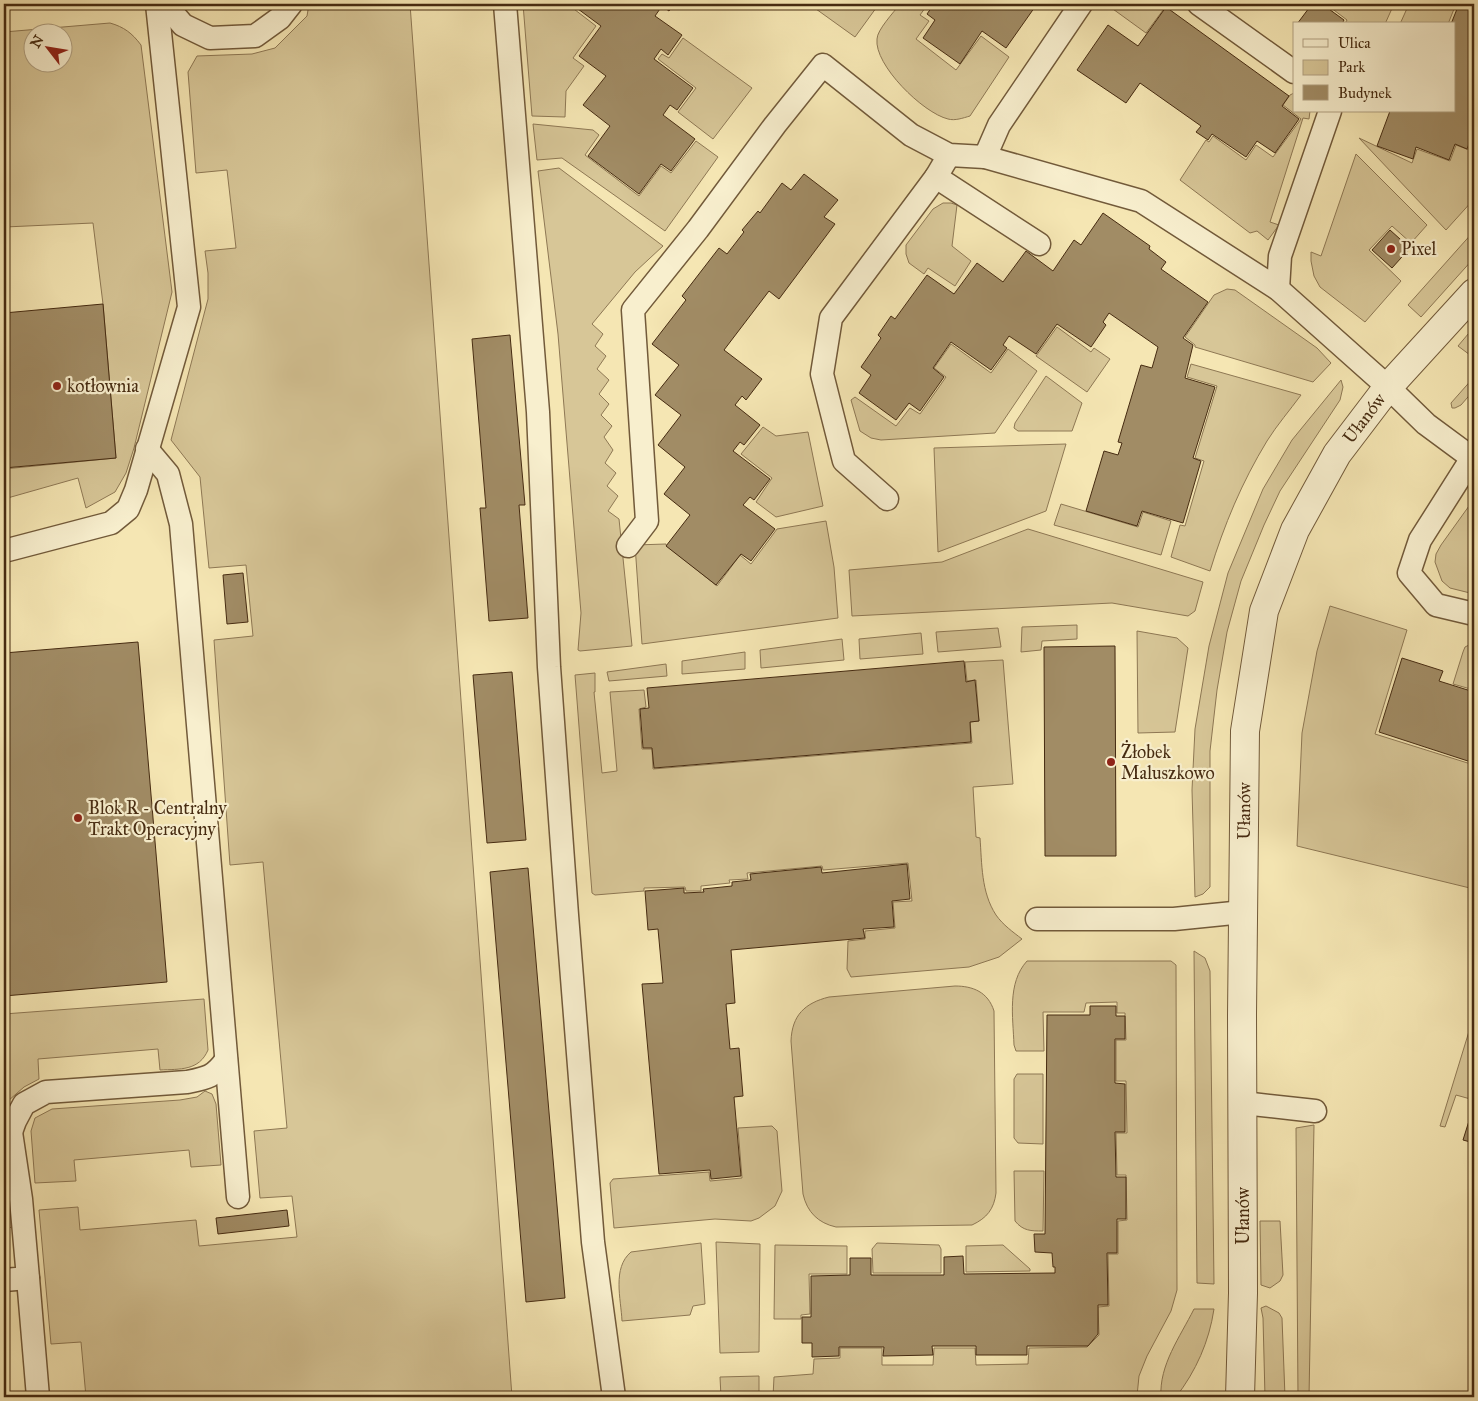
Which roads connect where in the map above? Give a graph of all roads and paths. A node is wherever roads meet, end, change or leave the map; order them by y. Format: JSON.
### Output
{"nodes":[{"id":1,"x":157,"y":4,"type":"edge"},
{"id":2,"x":165,"y":4,"type":"edge"},
{"id":3,"x":291,"y":4,"type":"edge"},
{"id":4,"x":505,"y":4,"type":"edge"},
{"id":5,"x":1081,"y":4,"type":"edge"},
{"id":6,"x":1200,"y":4,"type":"edge"},
{"id":7,"x":1293,"y":71,"type":"edge"},
{"id":8,"x":1330,"y":112,"type":"edge"},
{"id":9,"x":950,"y":155,"type":"junction"},
{"id":10,"x":985,"y":157,"type":"junction"},
{"id":11,"x":936,"y":176,"type":"junction"},
{"id":12,"x":1039,"y":244,"type":"dead end"},
{"id":13,"x":1278,"y":289,"type":"junction"},
{"id":14,"x":1474,"y":293,"type":"edge"},
{"id":15,"x":1388,"y":387,"type":"junction"},
{"id":16,"x":147,"y":449,"type":"junction"},
{"id":17,"x":1473,"y":457,"type":"edge"},
{"id":18,"x":887,"y":499,"type":"dead end"},
{"id":19,"x":628,"y":546,"type":"dead end"},
{"id":20,"x":4,"y":551,"type":"edge"},
{"id":21,"x":1474,"y":614,"type":"edge"},
{"id":22,"x":1243,"y":912,"type":"junction"},
{"id":23,"x":1037,"y":919,"type":"dead end"},
{"id":24,"x":226,"y":1060,"type":"junction"},
{"id":25,"x":1243,"y":1103,"type":"junction"},
{"id":26,"x":1315,"y":1111,"type":"dead end"},
{"id":27,"x":8,"y":1128,"type":"edge"},
{"id":28,"x":238,"y":1197,"type":"dead end"},
{"id":29,"x":28,"y":1278,"type":"junction"},
{"id":30,"x":4,"y":1280,"type":"edge"},
{"id":31,"x":38,"y":1397,"type":"edge"},
{"id":32,"x":614,"y":1397,"type":"edge"},
{"id":33,"x":1240,"y":1397,"type":"edge"}],
"edges":[{"from":1,"to":16,"type":"lane"},
{"from":2,"to":3,"type":"lane"},
{"from":4,"to":32,"type":"lane"},
{"from":5,"to":10,"type":"lane"},
{"from":6,"to":7,"type":"lane"},
{"from":8,"to":13,"type":"lane"},
{"from":9,"to":10,"type":"lane"},
{"from":9,"to":11,"type":"lane"},
{"from":9,"to":19,"type":"lane"},
{"from":10,"to":13,"type":"lane"},
{"from":11,"to":12,"type":"lane"},
{"from":11,"to":18,"type":"lane"},
{"from":13,"to":15,"type":"lane"},
{"from":14,"to":15,"type":"street","name":"Ułanów"},
{"from":15,"to":17,"type":"lane"},
{"from":15,"to":22,"type":"street","name":"Ułanów"},
{"from":16,"to":20,"type":"lane"},
{"from":16,"to":24,"type":"lane"},
{"from":17,"to":21,"type":"lane"},
{"from":22,"to":23,"type":"lane"},
{"from":22,"to":25,"type":"street","name":"Ułanów"},
{"from":24,"to":27,"type":"lane"},
{"from":24,"to":28,"type":"lane"},
{"from":25,"to":26,"type":"lane"},
{"from":25,"to":33,"type":"street","name":"Ułanów"},
{"from":27,"to":29,"type":"lane"},
{"from":29,"to":30,"type":"lane"},
{"from":29,"to":31,"type":"lane"}]}
